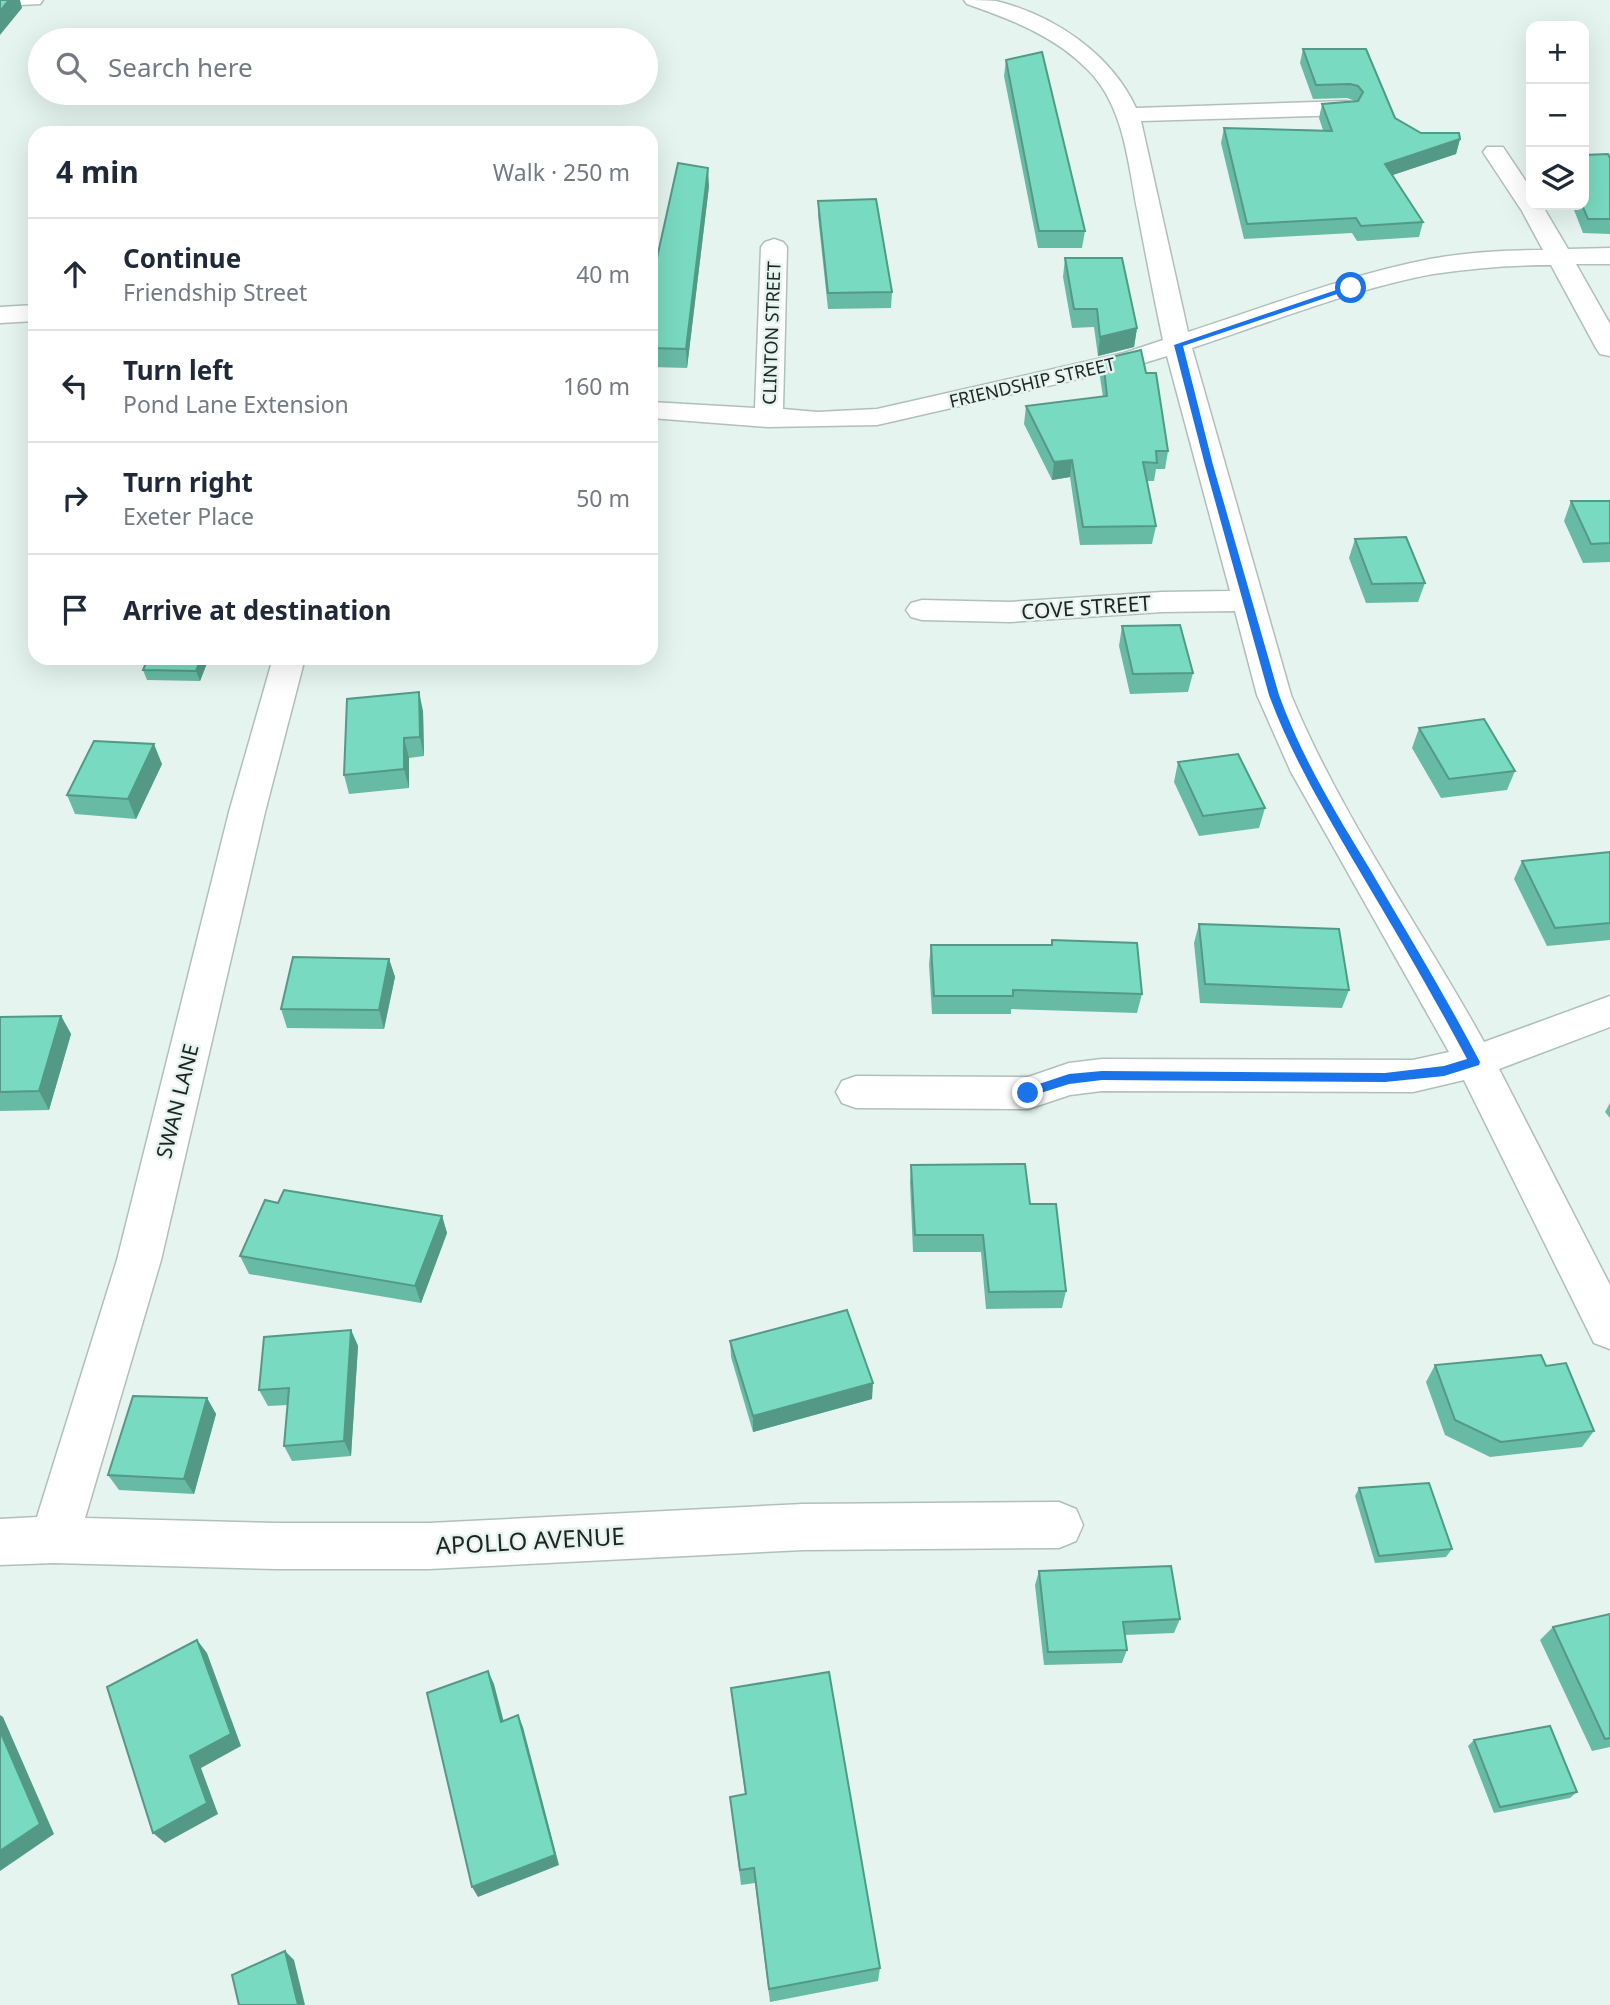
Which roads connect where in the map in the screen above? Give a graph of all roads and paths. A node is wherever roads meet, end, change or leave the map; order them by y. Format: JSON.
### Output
{"nodes":[{"id":1,"x":0,"y":0,"type":"edge"},
{"id":2,"x":33,"y":0,"type":"edge"},
{"id":3,"x":974,"y":0,"type":"edge"},
{"id":4,"x":1346,"y":108,"type":"edge"},
{"id":5,"x":1128,"y":115,"type":"junction"},
{"id":6,"x":1495,"y":152,"type":"dead end"},
{"id":7,"x":774,"y":247,"type":"dead end"},
{"id":8,"x":1560,"y":256,"type":"junction"},
{"id":9,"x":1610,"y":256,"type":"edge"},
{"id":10,"x":28,"y":313,"type":"edge"},
{"id":11,"x":0,"y":315,"type":"edge"},
{"id":12,"x":1178,"y":345,"type":"junction"},
{"id":13,"x":1610,"y":348,"type":"edge"},
{"id":14,"x":658,"y":411,"type":"edge"},
{"id":15,"x":768,"y":419,"type":"junction"},
{"id":16,"x":1249,"y":601,"type":"junction"},
{"id":17,"x":922,"y":610,"type":"dead end"},
{"id":18,"x":287,"y":665,"type":"edge"},
{"id":19,"x":1610,"y":1012,"type":"edge"},
{"id":20,"x":1474,"y":1062,"type":"junction"},
{"id":21,"x":856,"y":1092,"type":"dead end"},
{"id":22,"x":1610,"y":1329,"type":"edge"},
{"id":23,"x":1059,"y":1525,"type":"dead end"},
{"id":24,"x":54,"y":1540,"type":"junction"},
{"id":25,"x":0,"y":1542,"type":"edge"}],
"edges":[{"from":1,"to":2,"type":"street"},
{"from":3,"to":5,"type":"street"},
{"from":4,"to":5,"type":"street"},
{"from":5,"to":12,"type":"street"},
{"from":6,"to":8,"type":"street"},
{"from":7,"to":15,"type":"street","name":"CLINTON STREET"},
{"from":8,"to":9,"type":"street","name":"FRIENDSHIP STREET"},
{"from":8,"to":12,"type":"street","name":"FRIENDSHIP STREET"},
{"from":8,"to":13,"type":"street"},
{"from":10,"to":11,"type":"street"},
{"from":12,"to":15,"type":"street","name":"FRIENDSHIP STREET"},
{"from":12,"to":16,"type":"street"},
{"from":14,"to":15,"type":"street","name":"FRIENDSHIP STREET"},
{"from":16,"to":17,"type":"street","name":"COVE STREET"},
{"from":16,"to":20,"type":"street"},
{"from":18,"to":24,"type":"street","name":"SWAN LANE"},
{"from":19,"to":20,"type":"street"},
{"from":20,"to":21,"type":"street"},
{"from":20,"to":22,"type":"street"},
{"from":23,"to":24,"type":"street","name":"APOLLO AVENUE"},
{"from":24,"to":25,"type":"street","name":"APOLLO AVENUE"}]}
